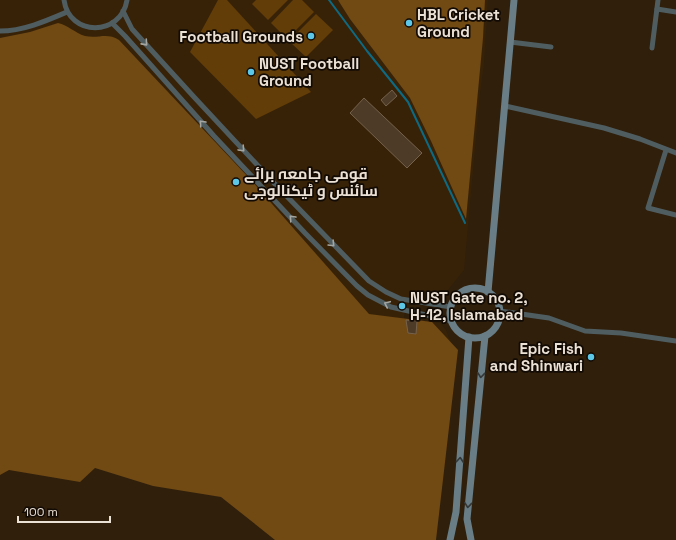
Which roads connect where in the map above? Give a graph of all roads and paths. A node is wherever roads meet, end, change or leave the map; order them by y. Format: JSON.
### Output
{"nodes":[{"id":1,"x":64,"y":0,"type":"edge"},
{"id":2,"x":127,"y":0,"type":"edge"},
{"id":3,"x":514,"y":0,"type":"edge"},
{"id":4,"x":658,"y":0,"type":"edge"},
{"id":5,"x":657,"y":9,"type":"junction"},
{"id":6,"x":123,"y":11,"type":"junction"},
{"id":7,"x":67,"y":12,"type":"junction"},
{"id":8,"x":676,"y":12,"type":"edge"},
{"id":9,"x":112,"y":23,"type":"junction"},
{"id":10,"x":0,"y":31,"type":"edge"},
{"id":11,"x":510,"y":42,"type":"junction"},
{"id":12,"x":551,"y":46,"type":"dead end"},
{"id":13,"x":652,"y":48,"type":"dead end"},
{"id":14,"x":505,"y":106,"type":"junction"},
{"id":15,"x":666,"y":150,"type":"junction"},
{"id":16,"x":676,"y":153,"type":"edge"},
{"id":17,"x":274,"y":183,"type":"junction"},
{"id":18,"x":266,"y":191,"type":"junction"},
{"id":19,"x":676,"y":215,"type":"edge"},
{"id":20,"x":488,"y":292,"type":"junction"},
{"id":21,"x":451,"y":307,"type":"junction"},
{"id":22,"x":500,"y":311,"type":"junction"},
{"id":23,"x":452,"y":321,"type":"junction"},
{"id":24,"x":485,"y":336,"type":"junction"},
{"id":25,"x":470,"y":337,"type":"junction"},
{"id":26,"x":676,"y":341,"type":"edge"},
{"id":27,"x":450,"y":540,"type":"edge"},
{"id":28,"x":471,"y":540,"type":"edge"}],
"edges":[{"from":1,"to":7,"type":"street"},
{"from":2,"to":6,"type":"street"},
{"from":3,"to":11,"type":"main road"},
{"from":4,"to":5,"type":"street"},
{"from":5,"to":8,"type":"street"},
{"from":5,"to":13,"type":"street"},
{"from":6,"to":9,"type":"street"},
{"from":6,"to":17,"type":"street","one_way":true},
{"from":7,"to":9,"type":"street"},
{"from":7,"to":10,"type":"street"},
{"from":18,"to":9,"type":"street","one_way":true},
{"from":11,"to":12,"type":"street"},
{"from":11,"to":14,"type":"main road"},
{"from":14,"to":15,"type":"street"},
{"from":14,"to":20,"type":"main road"},
{"from":15,"to":16,"type":"street"},
{"from":15,"to":19,"type":"street"},
{"from":17,"to":18,"type":"street"},
{"from":17,"to":21,"type":"street","one_way":true},
{"from":23,"to":18,"type":"street","one_way":true},
{"from":20,"to":21,"type":"main road"},
{"from":20,"to":22,"type":"main road"},
{"from":21,"to":23,"type":"main road"},
{"from":22,"to":24,"type":"main road"},
{"from":22,"to":26,"type":"street"},
{"from":23,"to":25,"type":"main road"},
{"from":24,"to":25,"type":"main road"},
{"from":24,"to":28,"type":"main road","one_way":true},
{"from":27,"to":25,"type":"main road","one_way":true}]}
